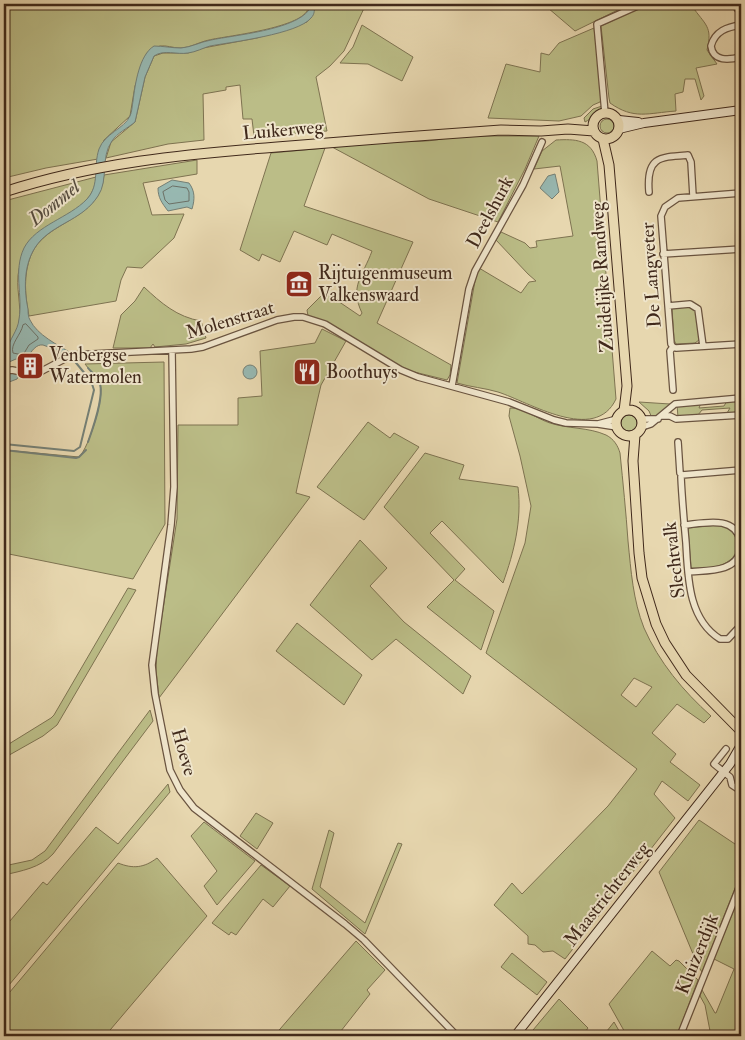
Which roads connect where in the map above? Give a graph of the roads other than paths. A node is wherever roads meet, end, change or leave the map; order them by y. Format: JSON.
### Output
{"nodes":[{"id":1,"x":642,"y":4,"type":"edge"},
{"id":2,"x":734,"y":4,"type":"edge"},
{"id":3,"x":741,"y":14,"type":"edge"},
{"id":4,"x":741,"y":20,"type":"edge"},
{"id":5,"x":740,"y":26,"type":"edge"},
{"id":6,"x":741,"y":57,"type":"edge"},
{"id":7,"x":741,"y":110,"type":"edge"},
{"id":8,"x":605,"y":112,"type":"junction"},
{"id":9,"x":619,"y":125,"type":"junction"},
{"id":10,"x":594,"y":127,"type":"junction"},
{"id":11,"x":607,"y":138,"type":"junction"},
{"id":12,"x":542,"y":142,"type":"dead end"},
{"id":13,"x":4,"y":192,"type":"edge"},
{"id":14,"x":649,"y":192,"type":"dead end"},
{"id":15,"x":741,"y":193,"type":"edge"},
{"id":16,"x":693,"y":196,"type":"junction"},
{"id":17,"x":741,"y":249,"type":"edge"},
{"id":18,"x":663,"y":254,"type":"junction"},
{"id":19,"x":668,"y":306,"type":"junction"},
{"id":20,"x":741,"y":344,"type":"edge"},
{"id":21,"x":673,"y":346,"type":"junction"},
{"id":22,"x":703,"y":346,"type":"junction"},
{"id":23,"x":172,"y":352,"type":"junction"},
{"id":24,"x":4,"y":371,"type":"edge"},
{"id":25,"x":452,"y":386,"type":"junction"},
{"id":26,"x":673,"y":390,"type":"dead end"},
{"id":27,"x":741,"y":398,"type":"edge"},
{"id":28,"x":672,"y":406,"type":"junction"},
{"id":29,"x":629,"y":411,"type":"junction"},
{"id":30,"x":741,"y":414,"type":"edge"},
{"id":31,"x":673,"y":417,"type":"junction"},
{"id":32,"x":660,"y":418,"type":"junction"},
{"id":33,"x":617,"y":423,"type":"junction"},
{"id":34,"x":642,"y":423,"type":"junction"},
{"id":35,"x":631,"y":435,"type":"junction"},
{"id":36,"x":678,"y":442,"type":"dead end"},
{"id":37,"x":741,"y":470,"type":"edge"},
{"id":38,"x":682,"y":475,"type":"junction"},
{"id":39,"x":684,"y":525,"type":"junction"},
{"id":40,"x":741,"y":541,"type":"edge"},
{"id":41,"x":741,"y":550,"type":"edge"},
{"id":42,"x":688,"y":572,"type":"junction"},
{"id":43,"x":741,"y":625,"type":"edge"},
{"id":44,"x":722,"y":710,"type":"junction"},
{"id":45,"x":741,"y":721,"type":"edge"},
{"id":46,"x":741,"y":730,"type":"edge"},
{"id":47,"x":741,"y":743,"type":"edge"},
{"id":48,"x":726,"y":749,"type":"dead end"},
{"id":49,"x":741,"y":756,"type":"edge"},
{"id":50,"x":730,"y":764,"type":"junction"},
{"id":51,"x":724,"y":772,"type":"junction"},
{"id":52,"x":741,"y":791,"type":"edge"},
{"id":53,"x":741,"y":883,"type":"edge"},
{"id":54,"x":457,"y":1036,"type":"edge"},
{"id":55,"x":515,"y":1036,"type":"edge"},
{"id":56,"x":680,"y":1036,"type":"edge"}],
"edges":[{"from":1,"to":8,"type":"street"},
{"from":2,"to":3,"type":"street"},
{"from":4,"to":5,"type":"street"},
{"from":5,"to":6,"type":"street"},
{"from":7,"to":9,"type":"main road"},
{"from":8,"to":9,"type":"main road"},
{"from":8,"to":10,"type":"main road"},
{"from":9,"to":11,"type":"main road"},
{"from":10,"to":11,"type":"main road"},
{"from":10,"to":13,"type":"main road","name":"Luikerweg"},
{"from":11,"to":29,"type":"main road","name":"Zuidelijke Randweg"},
{"from":12,"to":25,"type":"street","name":"Deelshurk"},
{"from":14,"to":16,"type":"street"},
{"from":15,"to":16,"type":"street","name":"De Langveter"},
{"from":16,"to":18,"type":"street","name":"De Langveter"},
{"from":17,"to":18,"type":"street"},
{"from":18,"to":19,"type":"street","name":"De Langveter"},
{"from":19,"to":21,"type":"street","name":"De Langveter"},
{"from":19,"to":22,"type":"street"},
{"from":20,"to":22,"type":"street"},
{"from":21,"to":22,"type":"street"},
{"from":21,"to":26,"type":"street","name":"De Langveter"},
{"from":23,"to":24,"type":"street","name":"Molenstraat"},
{"from":23,"to":25,"type":"street","name":"Molenstraat"},
{"from":23,"to":54,"type":"street","name":"Hoeve"},
{"from":25,"to":33,"type":"street","name":"Molenstraat"},
{"from":27,"to":28,"type":"street"},
{"from":28,"to":31,"type":"street"},
{"from":28,"to":32,"type":"street"},
{"from":29,"to":33,"type":"main road"},
{"from":29,"to":34,"type":"main road"},
{"from":30,"to":31,"type":"street"},
{"from":31,"to":32,"type":"street"},
{"from":32,"to":34,"type":"street"},
{"from":33,"to":35,"type":"main road"},
{"from":34,"to":35,"type":"main road"},
{"from":35,"to":44,"type":"main road"},
{"from":36,"to":38,"type":"street","name":"Slechtvalk"},
{"from":37,"to":38,"type":"street"},
{"from":38,"to":39,"type":"street","name":"Slechtvalk"},
{"from":39,"to":40,"type":"street"},
{"from":39,"to":42,"type":"street","name":"Slechtvalk"},
{"from":41,"to":42,"type":"street"},
{"from":42,"to":43,"type":"street","name":"Slechtvalk"},
{"from":44,"to":45,"type":"main road"},
{"from":44,"to":46,"type":"main road"},
{"from":46,"to":47,"type":"main road"},
{"from":47,"to":50,"type":"main road","name":"Maastrichterweg"},
{"from":48,"to":51,"type":"street"},
{"from":49,"to":50,"type":"main road","name":"Maastrichterweg"},
{"from":50,"to":51,"type":"main road","name":"Maastrichterweg"},
{"from":51,"to":52,"type":"street"},
{"from":51,"to":55,"type":"main road","name":"Maastrichterweg"},
{"from":53,"to":56,"type":"street","name":"Kluizerdijk"}]}
